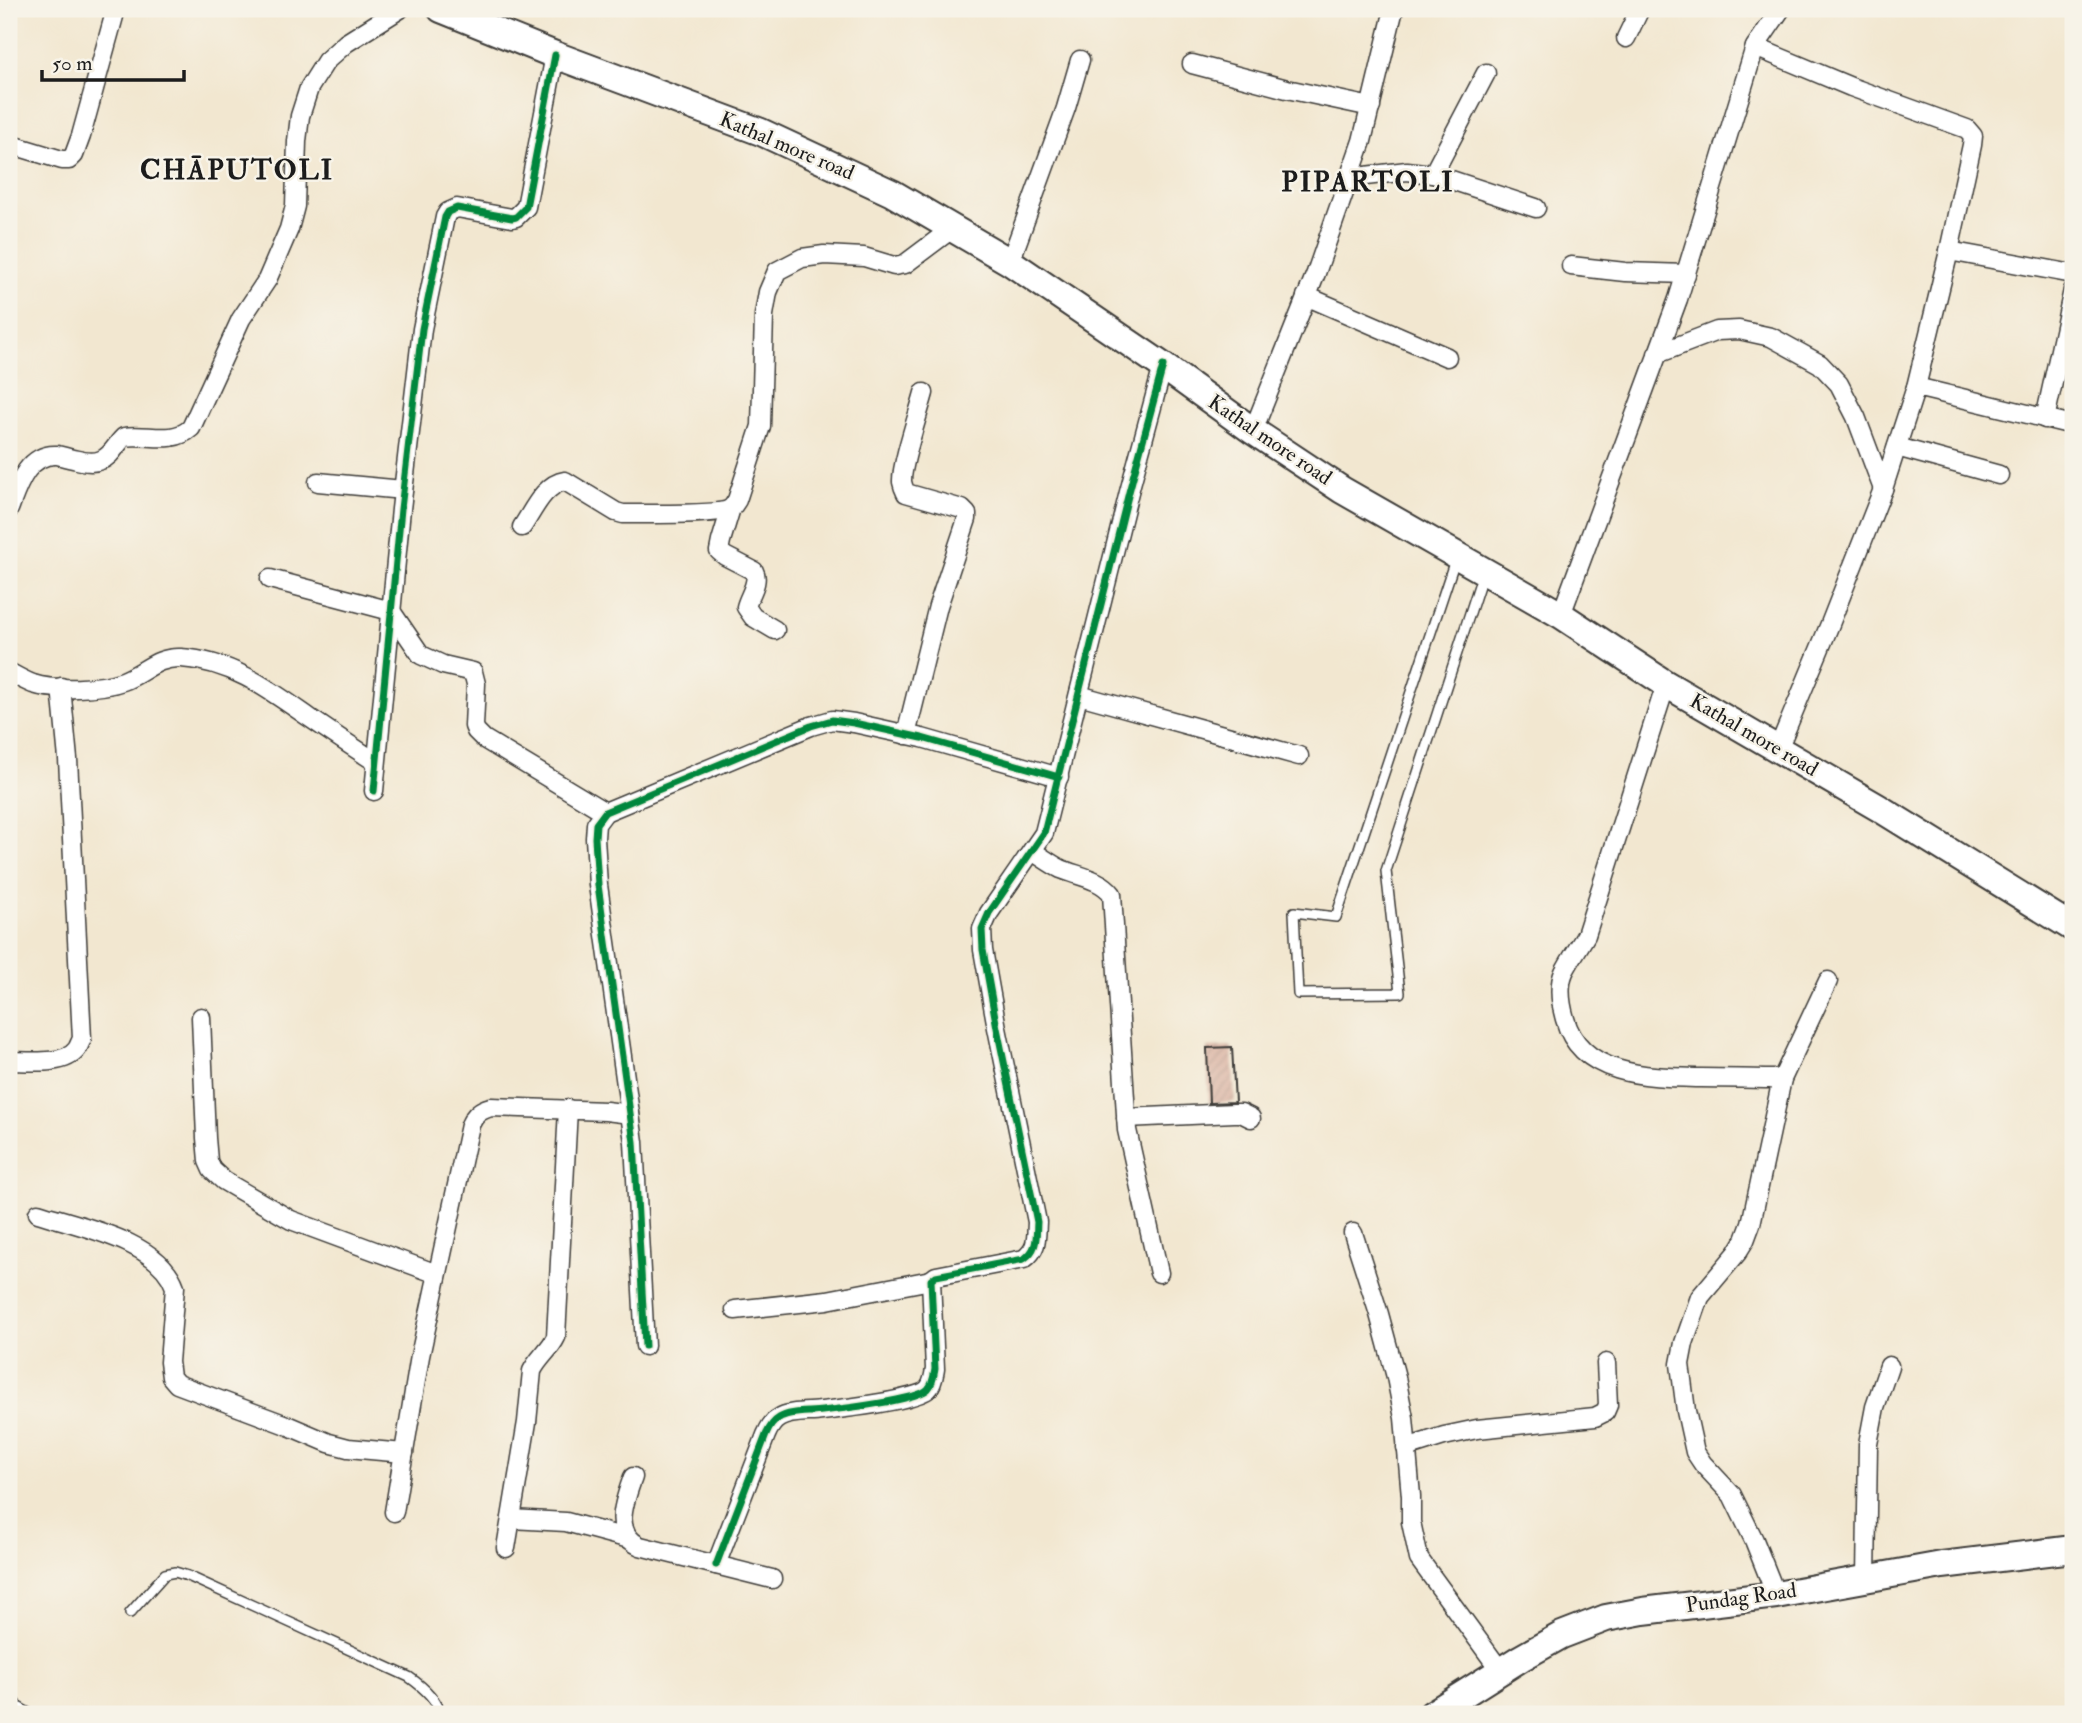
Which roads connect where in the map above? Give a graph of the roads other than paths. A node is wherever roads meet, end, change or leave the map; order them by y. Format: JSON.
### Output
{"nodes":[{"id":1,"x":116,"y":9,"type":"edge"},
{"id":2,"x":400,"y":9,"type":"edge"},
{"id":3,"x":441,"y":9,"type":"edge"},
{"id":4,"x":1394,"y":9,"type":"edge"},
{"id":5,"x":1640,"y":9,"type":"edge"},
{"id":6,"x":1781,"y":9,"type":"edge"},
{"id":7,"x":1626,"y":38,"type":"dead end"},
{"id":8,"x":1755,"y":47,"type":"junction"},
{"id":9,"x":555,"y":55,"type":"junction"},
{"id":10,"x":1080,"y":60,"type":"dead end"},
{"id":11,"x":1192,"y":64,"type":"dead end"},
{"id":12,"x":1486,"y":73,"type":"dead end"},
{"id":13,"x":1371,"y":107,"type":"junction"},
{"id":14,"x":9,"y":144,"type":"edge"},
{"id":15,"x":1433,"y":174,"type":"junction"},
{"id":16,"x":1349,"y":178,"type":"junction"},
{"id":17,"x":1536,"y":208,"type":"dead end"},
{"id":18,"x":954,"y":228,"type":"junction"},
{"id":19,"x":1949,"y":251,"type":"junction"},
{"id":20,"x":1010,"y":262,"type":"junction"},
{"id":21,"x":1571,"y":266,"type":"dead end"},
{"id":22,"x":1686,"y":274,"type":"junction"},
{"id":23,"x":2073,"y":274,"type":"edge"},
{"id":24,"x":2073,"y":290,"type":"edge"},
{"id":25,"x":1306,"y":296,"type":"junction"},
{"id":26,"x":1657,"y":354,"type":"junction"},
{"id":27,"x":1447,"y":357,"type":"dead end"},
{"id":28,"x":1163,"y":366,"type":"junction"},
{"id":29,"x":1916,"y":387,"type":"junction"},
{"id":30,"x":924,"y":393,"type":"dead end"},
{"id":31,"x":2045,"y":419,"type":"junction"},
{"id":32,"x":2073,"y":425,"type":"edge"},
{"id":33,"x":1253,"y":431,"type":"junction"},
{"id":34,"x":1897,"y":447,"type":"junction"},
{"id":35,"x":1999,"y":475,"type":"dead end"},
{"id":36,"x":318,"y":482,"type":"dead end"},
{"id":37,"x":1883,"y":489,"type":"junction"},
{"id":38,"x":403,"y":490,"type":"junction"},
{"id":39,"x":731,"y":508,"type":"junction"},
{"id":40,"x":9,"y":509,"type":"edge"},
{"id":41,"x":522,"y":527,"type":"dead end"},
{"id":42,"x":1457,"y":555,"type":"junction"},
{"id":43,"x":1483,"y":570,"type":"junction"},
{"id":44,"x":270,"y":579,"type":"dead end"},
{"id":45,"x":391,"y":611,"type":"junction"},
{"id":46,"x":1561,"y":615,"type":"junction"},
{"id":47,"x":775,"y":629,"type":"dead end"},
{"id":48,"x":9,"y":672,"type":"edge"},
{"id":49,"x":1667,"y":684,"type":"junction"},
{"id":50,"x":61,"y":687,"type":"junction"},
{"id":51,"x":1079,"y":695,"type":"junction"},
{"id":52,"x":906,"y":735,"type":"junction"},
{"id":53,"x":1778,"y":749,"type":"junction"},
{"id":54,"x":1299,"y":756,"type":"dead end"},
{"id":55,"x":376,"y":762,"type":"junction"},
{"id":56,"x":1059,"y":777,"type":"junction"},
{"id":57,"x":374,"y":791,"type":"dead end"},
{"id":58,"x":605,"y":812,"type":"junction"},
{"id":59,"x":1032,"y":851,"type":"junction"},
{"id":60,"x":2073,"y":928,"type":"edge"},
{"id":61,"x":1828,"y":981,"type":"dead end"},
{"id":62,"x":201,"y":1017,"type":"dead end"},
{"id":63,"x":9,"y":1061,"type":"edge"},
{"id":64,"x":1782,"y":1079,"type":"junction"},
{"id":65,"x":568,"y":1110,"type":"junction"},
{"id":66,"x":630,"y":1114,"type":"junction"},
{"id":67,"x":1126,"y":1118,"type":"junction"},
{"id":68,"x":1251,"y":1118,"type":"dead end"},
{"id":69,"x":38,"y":1213,"type":"dead end"},
{"id":70,"x":1353,"y":1234,"type":"dead end"},
{"id":71,"x":1159,"y":1273,"type":"dead end"},
{"id":72,"x":438,"y":1274,"type":"junction"},
{"id":73,"x":931,"y":1280,"type":"junction"},
{"id":74,"x":735,"y":1310,"type":"dead end"},
{"id":75,"x":645,"y":1346,"type":"dead end"},
{"id":76,"x":1606,"y":1363,"type":"dead end"},
{"id":77,"x":1889,"y":1366,"type":"dead end"},
{"id":78,"x":1406,"y":1448,"type":"junction"},
{"id":79,"x":404,"y":1453,"type":"junction"},
{"id":80,"x":633,"y":1477,"type":"dead end"},
{"id":81,"x":394,"y":1512,"type":"dead end"},
{"id":82,"x":511,"y":1519,"type":"junction"},
{"id":83,"x":626,"y":1538,"type":"junction"},
{"id":84,"x":506,"y":1548,"type":"dead end"},
{"id":85,"x":2073,"y":1549,"type":"edge"},
{"id":86,"x":716,"y":1565,"type":"junction"},
{"id":87,"x":1866,"y":1578,"type":"junction"},
{"id":88,"x":772,"y":1579,"type":"dead end"},
{"id":89,"x":1776,"y":1595,"type":"junction"},
{"id":90,"x":130,"y":1614,"type":"dead end"},
{"id":91,"x":1500,"y":1670,"type":"junction"},
{"id":92,"x":9,"y":1695,"type":"edge"},
{"id":93,"x":30,"y":1714,"type":"edge"},
{"id":94,"x":441,"y":1714,"type":"edge"},
{"id":95,"x":1432,"y":1714,"type":"edge"}],
"edges":[{"from":1,"to":14,"type":"street"},
{"from":2,"to":40,"type":"street"},
{"from":3,"to":9,"type":"main road","name":"Kathal more road"},
{"from":4,"to":13,"type":"street"},
{"from":5,"to":7,"type":"street"},
{"from":6,"to":8,"type":"street"},
{"from":8,"to":19,"type":"street"},
{"from":8,"to":22,"type":"street"},
{"from":9,"to":18,"type":"main road","name":"Kathal more road"},
{"from":9,"to":38,"type":"street"},
{"from":10,"to":20,"type":"street"},
{"from":11,"to":13,"type":"street"},
{"from":12,"to":15,"type":"street"},
{"from":13,"to":16,"type":"street"},
{"from":15,"to":16,"type":"street"},
{"from":15,"to":17,"type":"street"},
{"from":16,"to":25,"type":"street"},
{"from":18,"to":20,"type":"main road","name":"Kathal more road"},
{"from":18,"to":39,"type":"street"},
{"from":19,"to":23,"type":"street"},
{"from":19,"to":29,"type":"street"},
{"from":20,"to":28,"type":"main road","name":"Kathal more road"},
{"from":21,"to":22,"type":"street"},
{"from":22,"to":26,"type":"street"},
{"from":24,"to":31,"type":"street"},
{"from":25,"to":27,"type":"street"},
{"from":25,"to":33,"type":"street"},
{"from":26,"to":37,"type":"street"},
{"from":26,"to":46,"type":"street"},
{"from":28,"to":33,"type":"main road","name":"Kathal more road"},
{"from":28,"to":51,"type":"street"},
{"from":29,"to":31,"type":"street"},
{"from":29,"to":34,"type":"street"},
{"from":30,"to":52,"type":"street"},
{"from":31,"to":32,"type":"street"},
{"from":33,"to":42,"type":"main road","name":"Kathal more road"},
{"from":34,"to":35,"type":"street"},
{"from":34,"to":37,"type":"street"},
{"from":36,"to":38,"type":"street"},
{"from":37,"to":53,"type":"street"},
{"from":38,"to":45,"type":"street"},
{"from":39,"to":41,"type":"street"},
{"from":39,"to":47,"type":"street"},
{"from":42,"to":43,"type":"main road","name":"Kathal more road"},
{"from":42,"to":43,"type":"lane"},
{"from":43,"to":46,"type":"main road","name":"Kathal more road"},
{"from":44,"to":45,"type":"street"},
{"from":45,"to":55,"type":"street"},
{"from":45,"to":58,"type":"street"},
{"from":46,"to":49,"type":"main road","name":"Kathal more road"},
{"from":48,"to":50,"type":"street"},
{"from":49,"to":53,"type":"main road","name":"Kathal more road"},
{"from":49,"to":64,"type":"street"},
{"from":50,"to":55,"type":"street"},
{"from":50,"to":63,"type":"street"},
{"from":51,"to":54,"type":"street"},
{"from":51,"to":56,"type":"street"},
{"from":52,"to":56,"type":"street"},
{"from":52,"to":58,"type":"street"},
{"from":53,"to":60,"type":"main road","name":"Kathal more road"},
{"from":55,"to":57,"type":"street"},
{"from":56,"to":59,"type":"street"},
{"from":58,"to":66,"type":"street"},
{"from":59,"to":67,"type":"street"},
{"from":59,"to":73,"type":"street"},
{"from":61,"to":64,"type":"street"},
{"from":62,"to":72,"type":"street"},
{"from":64,"to":89,"type":"street"},
{"from":65,"to":66,"type":"street"},
{"from":65,"to":72,"type":"street"},
{"from":65,"to":82,"type":"street"},
{"from":66,"to":75,"type":"street"},
{"from":67,"to":68,"type":"street"},
{"from":67,"to":71,"type":"street"},
{"from":69,"to":79,"type":"street"},
{"from":70,"to":78,"type":"street"},
{"from":72,"to":79,"type":"street"},
{"from":73,"to":74,"type":"street"},
{"from":73,"to":86,"type":"street"},
{"from":76,"to":78,"type":"street"},
{"from":77,"to":87,"type":"street"},
{"from":78,"to":91,"type":"street"},
{"from":79,"to":81,"type":"street"},
{"from":80,"to":83,"type":"street"},
{"from":82,"to":83,"type":"street"},
{"from":82,"to":84,"type":"street"},
{"from":83,"to":86,"type":"street"},
{"from":85,"to":87,"type":"main road","name":"Pundag Road"},
{"from":86,"to":88,"type":"street"},
{"from":87,"to":89,"type":"main road","name":"Pundag Road"},
{"from":89,"to":91,"type":"main road","name":"Pundag Road"},
{"from":90,"to":94,"type":"lane"},
{"from":91,"to":95,"type":"main road","name":"Pundag Road"},
{"from":92,"to":93,"type":"lane"}]}
